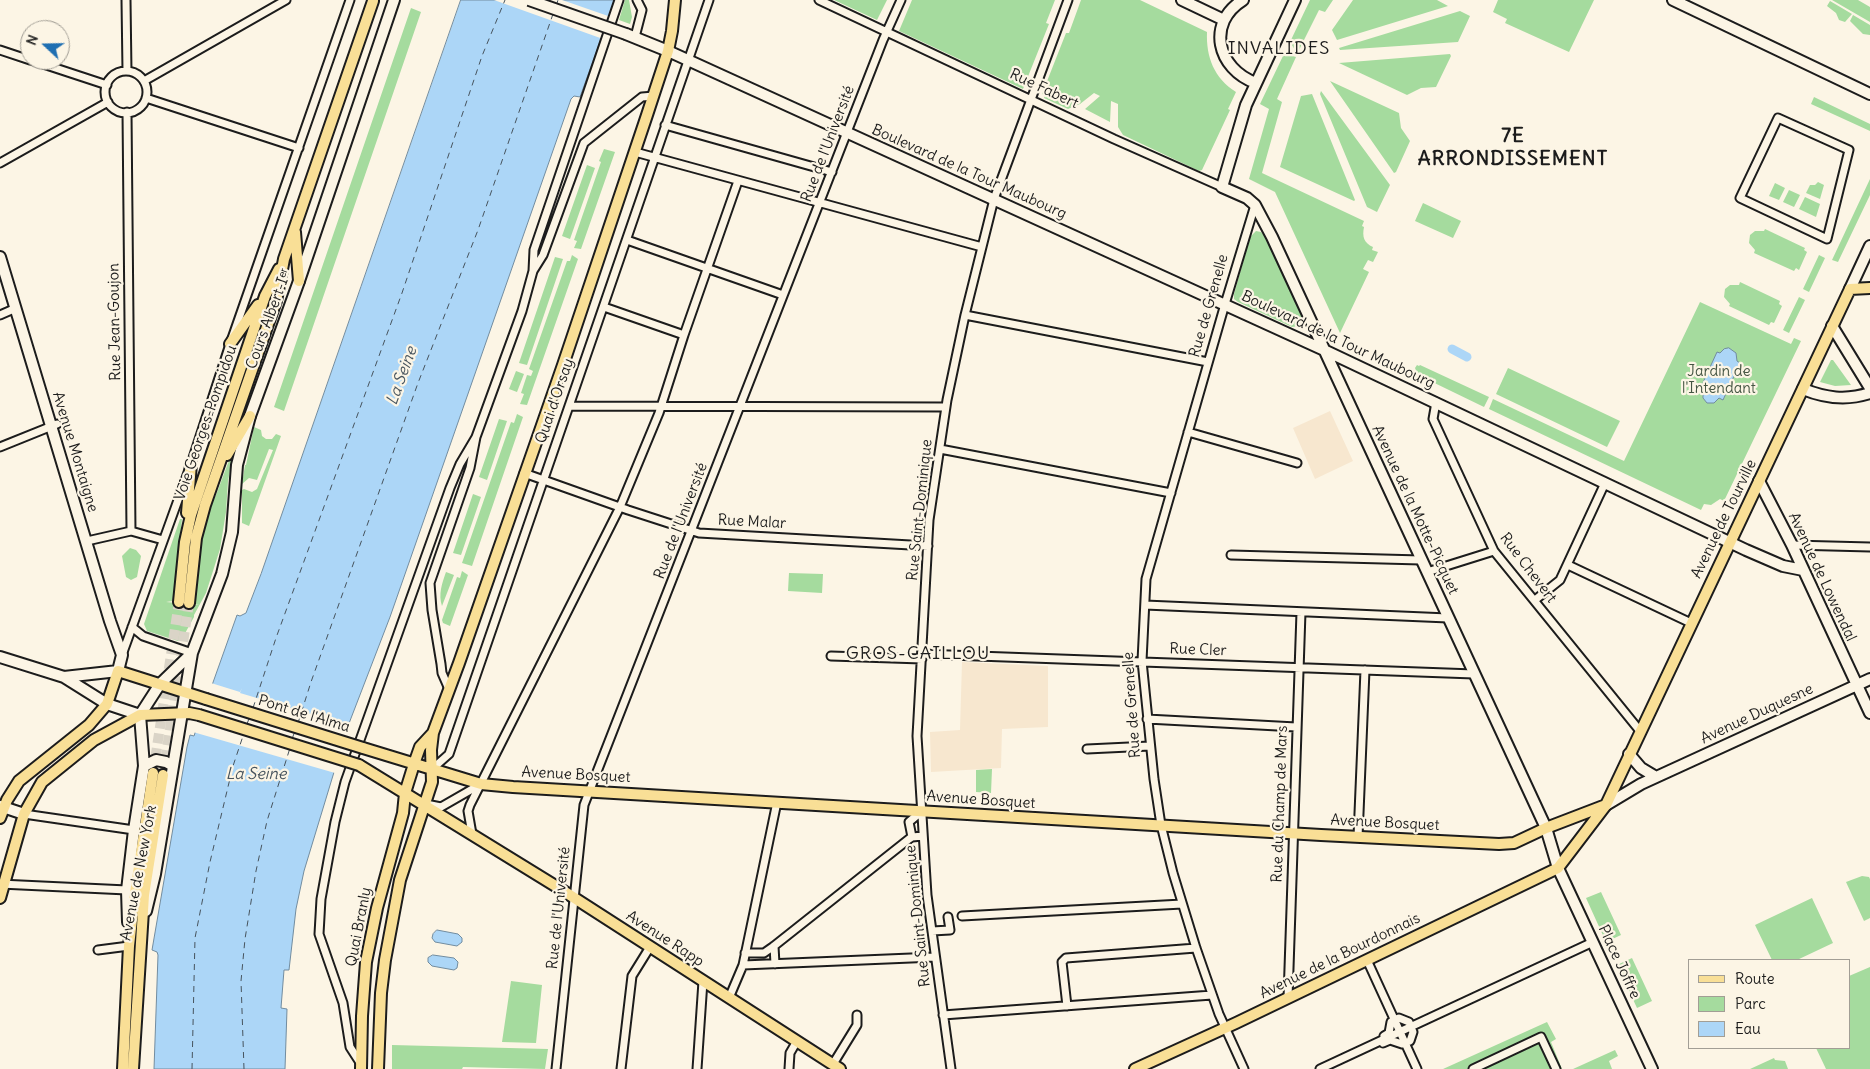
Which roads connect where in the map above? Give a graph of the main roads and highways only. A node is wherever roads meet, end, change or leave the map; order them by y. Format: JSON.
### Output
{"nodes":[{"id":1,"x":675,"y":0,"type":"edge"},
{"id":2,"x":373,"y":1,"type":"edge"},
{"id":3,"x":295,"y":227,"type":"junction"},
{"id":4,"x":284,"y":259,"type":"junction"},
{"id":5,"x":298,"y":281,"type":"road end"},
{"id":6,"x":1870,"y":288,"type":"edge"},
{"id":7,"x":265,"y":296,"type":"junction"},
{"id":8,"x":230,"y":344,"type":"road end"},
{"id":9,"x":250,"y":416,"type":"road end"},
{"id":10,"x":191,"y":464,"type":"road end"},
{"id":11,"x":216,"y":473,"type":"junction"},
{"id":12,"x":185,"y":542,"type":"junction"},
{"id":13,"x":432,"y":733,"type":"junction"},
{"id":14,"x":414,"y":764,"type":"junction"},
{"id":15,"x":431,"y":770,"type":"junction"},
{"id":16,"x":405,"y":793,"type":"junction"},
{"id":17,"x":424,"y":804,"type":"junction"},
{"id":18,"x":1606,"y":805,"type":"junction"},
{"id":19,"x":1,"y":811,"type":"edge"},
{"id":20,"x":1558,"y":868,"type":"joint"},
{"id":21,"x":2,"y":883,"type":"edge"},
{"id":22,"x":0,"y":898,"type":"edge"},
{"id":23,"x":361,"y":1066,"type":"edge"},
{"id":24,"x":836,"y":1067,"type":"edge"},
{"id":25,"x":123,"y":1069,"type":"edge"},
{"id":26,"x":133,"y":1069,"type":"edge"},
{"id":27,"x":378,"y":1069,"type":"edge"},
{"id":28,"x":1135,"y":1069,"type":"edge"}],
"edges":[{"from":1,"to":13,"type":"main road","name":"Quai d'Orsay"},
{"from":2,"to":3,"type":"main road","name":"Voie Georges-Pompidou"},
{"from":3,"to":4,"type":"main road","name":"Voie Georges-Pompidou"},
{"from":3,"to":5,"type":"main road"},
{"from":4,"to":7,"type":"main road","name":"Voie Georges-Pompidou"},
{"from":4,"to":11,"type":"main road","name":"Voie Georges-Pompidou"},
{"from":6,"to":18,"type":"main road","name":"Avenue de Tourville"},
{"from":7,"to":8,"type":"main road"},
{"from":7,"to":12,"type":"main road","name":"Voie Georges-Pompidou"},
{"from":9,"to":11,"type":"main road"},
{"from":10,"to":12,"type":"main road"},
{"from":11,"to":12,"type":"main road","name":"Voie Georges-Pompidou"},
{"from":13,"to":14,"type":"main road","name":"Quai d'Orsay"},
{"from":13,"to":15,"type":"main road","name":"Quai d'Orsay"},
{"from":14,"to":15,"type":"main road","name":"Avenue Bosquet"},
{"from":14,"to":16,"type":"main road","name":"Quai Branly"},
{"from":14,"to":19,"type":"main road","name":"Pont de l'Alma","bridge":true},
{"from":15,"to":17,"type":"main road","name":"Quai Branly"},
{"from":15,"to":18,"type":"main road","name":"Avenue Bosquet"},
{"from":16,"to":17,"type":"main road","name":"Avenue Rapp"},
{"from":16,"to":21,"type":"main road","bridge":true},
{"from":16,"to":23,"type":"main road","name":"Quai Branly"},
{"from":17,"to":24,"type":"main road","name":"Avenue Rapp"},
{"from":17,"to":27,"type":"main road","name":"Quai Branly"},
{"from":18,"to":20,"type":"main road","name":"Avenue de Tourville"},
{"from":20,"to":28,"type":"main road","name":"Avenue de la Bourdonnais"},
{"from":21,"to":22,"type":"main road"},
{"from":25,"to":26,"type":"main road","name":"Avenue de New York"}]}
